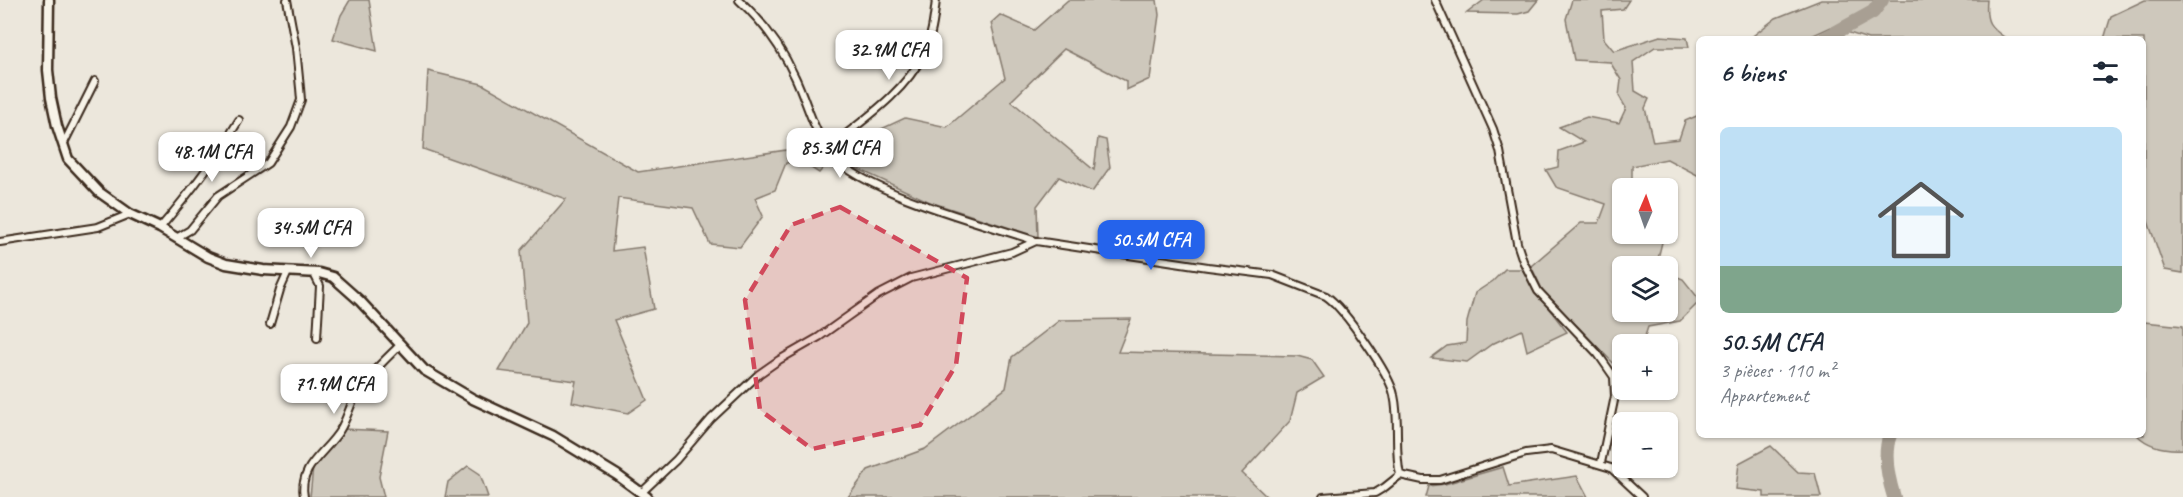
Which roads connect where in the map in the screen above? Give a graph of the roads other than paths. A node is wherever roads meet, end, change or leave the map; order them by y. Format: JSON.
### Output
{"nodes":[{"id":1,"x":49,"y":0,"type":"edge"},
{"id":2,"x":287,"y":0,"type":"edge"},
{"id":3,"x":739,"y":0,"type":"edge"},
{"id":4,"x":936,"y":0,"type":"edge"},
{"id":5,"x":1435,"y":0,"type":"edge"},
{"id":6,"x":95,"y":81,"type":"dead end"},
{"id":7,"x":239,"y":120,"type":"dead end"},
{"id":8,"x":63,"y":146,"type":"junction"},
{"id":9,"x":826,"y":150,"type":"junction"},
{"id":10,"x":130,"y":214,"type":"junction"},
{"id":11,"x":160,"y":228,"type":"junction"},
{"id":12,"x":176,"y":238,"type":"junction"},
{"id":13,"x":1036,"y":241,"type":"junction"},
{"id":14,"x":0,"y":242,"type":"edge"},
{"id":15,"x":288,"y":272,"type":"junction"},
{"id":16,"x":313,"y":272,"type":"junction"},
{"id":17,"x":270,"y":324,"type":"dead end"},
{"id":18,"x":317,"y":338,"type":"dead end"},
{"id":19,"x":400,"y":344,"type":"junction"},
{"id":20,"x":1601,"y":463,"type":"junction"},
{"id":21,"x":1400,"y":475,"type":"junction"},
{"id":22,"x":644,"y":495,"type":"edge"},
{"id":23,"x":303,"y":497,"type":"edge"},
{"id":24,"x":1323,"y":497,"type":"edge"},
{"id":25,"x":1642,"y":497,"type":"edge"}],
"edges":[{"from":1,"to":8,"type":"street"},
{"from":2,"to":12,"type":"street"},
{"from":3,"to":9,"type":"street"},
{"from":4,"to":9,"type":"street"},
{"from":5,"to":20,"type":"street"},
{"from":6,"to":8,"type":"street"},
{"from":7,"to":11,"type":"street"},
{"from":8,"to":10,"type":"street"},
{"from":9,"to":13,"type":"street"},
{"from":10,"to":11,"type":"street"},
{"from":10,"to":14,"type":"street"},
{"from":11,"to":12,"type":"street"},
{"from":12,"to":15,"type":"street"},
{"from":13,"to":21,"type":"street"},
{"from":13,"to":22,"type":"street"},
{"from":15,"to":16,"type":"street"},
{"from":15,"to":17,"type":"street"},
{"from":16,"to":18,"type":"street"},
{"from":16,"to":19,"type":"street"},
{"from":19,"to":22,"type":"street"},
{"from":19,"to":23,"type":"street"},
{"from":20,"to":21,"type":"street"},
{"from":20,"to":25,"type":"street"},
{"from":21,"to":24,"type":"street"}]}
